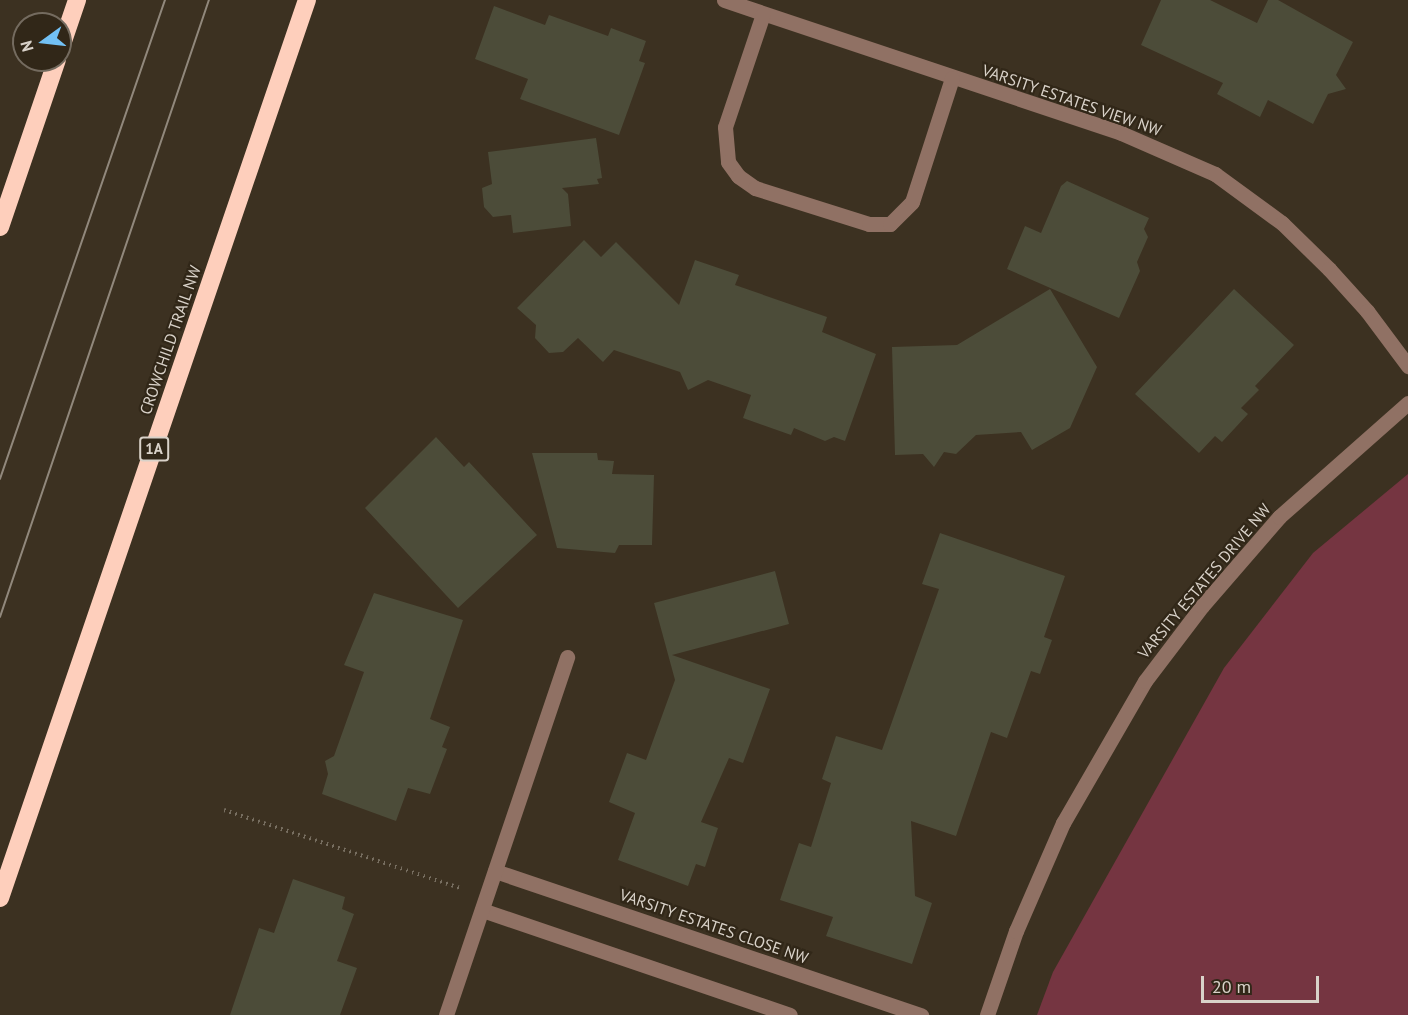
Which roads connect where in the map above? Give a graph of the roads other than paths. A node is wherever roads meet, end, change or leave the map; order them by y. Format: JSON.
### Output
{"nodes":[{"id":1,"x":77,"y":0,"type":"edge"},
{"id":2,"x":307,"y":0,"type":"edge"},
{"id":3,"x":724,"y":0,"type":"edge"},
{"id":4,"x":763,"y":14,"type":"junction"},
{"id":5,"x":72,"y":15,"type":"edge"},
{"id":6,"x":53,"y":72,"type":"edge"},
{"id":7,"x":952,"y":78,"type":"junction"},
{"id":8,"x":0,"y":227,"type":"edge"},
{"id":9,"x":1408,"y":366,"type":"edge"},
{"id":10,"x":1408,"y":403,"type":"edge"},
{"id":11,"x":567,"y":657,"type":"dead end"},
{"id":12,"x":495,"y":871,"type":"junction"},
{"id":13,"x":0,"y":898,"type":"edge"},
{"id":14,"x":482,"y":910,"type":"junction"},
{"id":15,"x":446,"y":1015,"type":"edge"},
{"id":16,"x":790,"y":1015,"type":"edge"},
{"id":17,"x":921,"y":1015,"type":"edge"},
{"id":18,"x":987,"y":1015,"type":"edge"}],
"edges":[{"from":1,"to":5,"type":"highway"},
{"from":2,"to":13,"type":"highway","name":"CROWCHILD TRAIL NW","number":"1A"},
{"from":3,"to":4,"type":"street","name":"VARSITY ESTATES VIEW NW"},
{"from":4,"to":7,"type":"street","name":"VARSITY ESTATES VIEW NW"},
{"from":4,"to":7,"type":"street"},
{"from":6,"to":8,"type":"highway"},
{"from":7,"to":9,"type":"street","name":"VARSITY ESTATES VIEW NW"},
{"from":10,"to":18,"type":"street","name":"VARSITY ESTATES DRIVE NW"},
{"from":11,"to":12,"type":"street"},
{"from":12,"to":14,"type":"street"},
{"from":12,"to":17,"type":"street","name":"VARSITY ESTATES CLOSE NW"},
{"from":14,"to":15,"type":"street"},
{"from":14,"to":16,"type":"street"}]}
